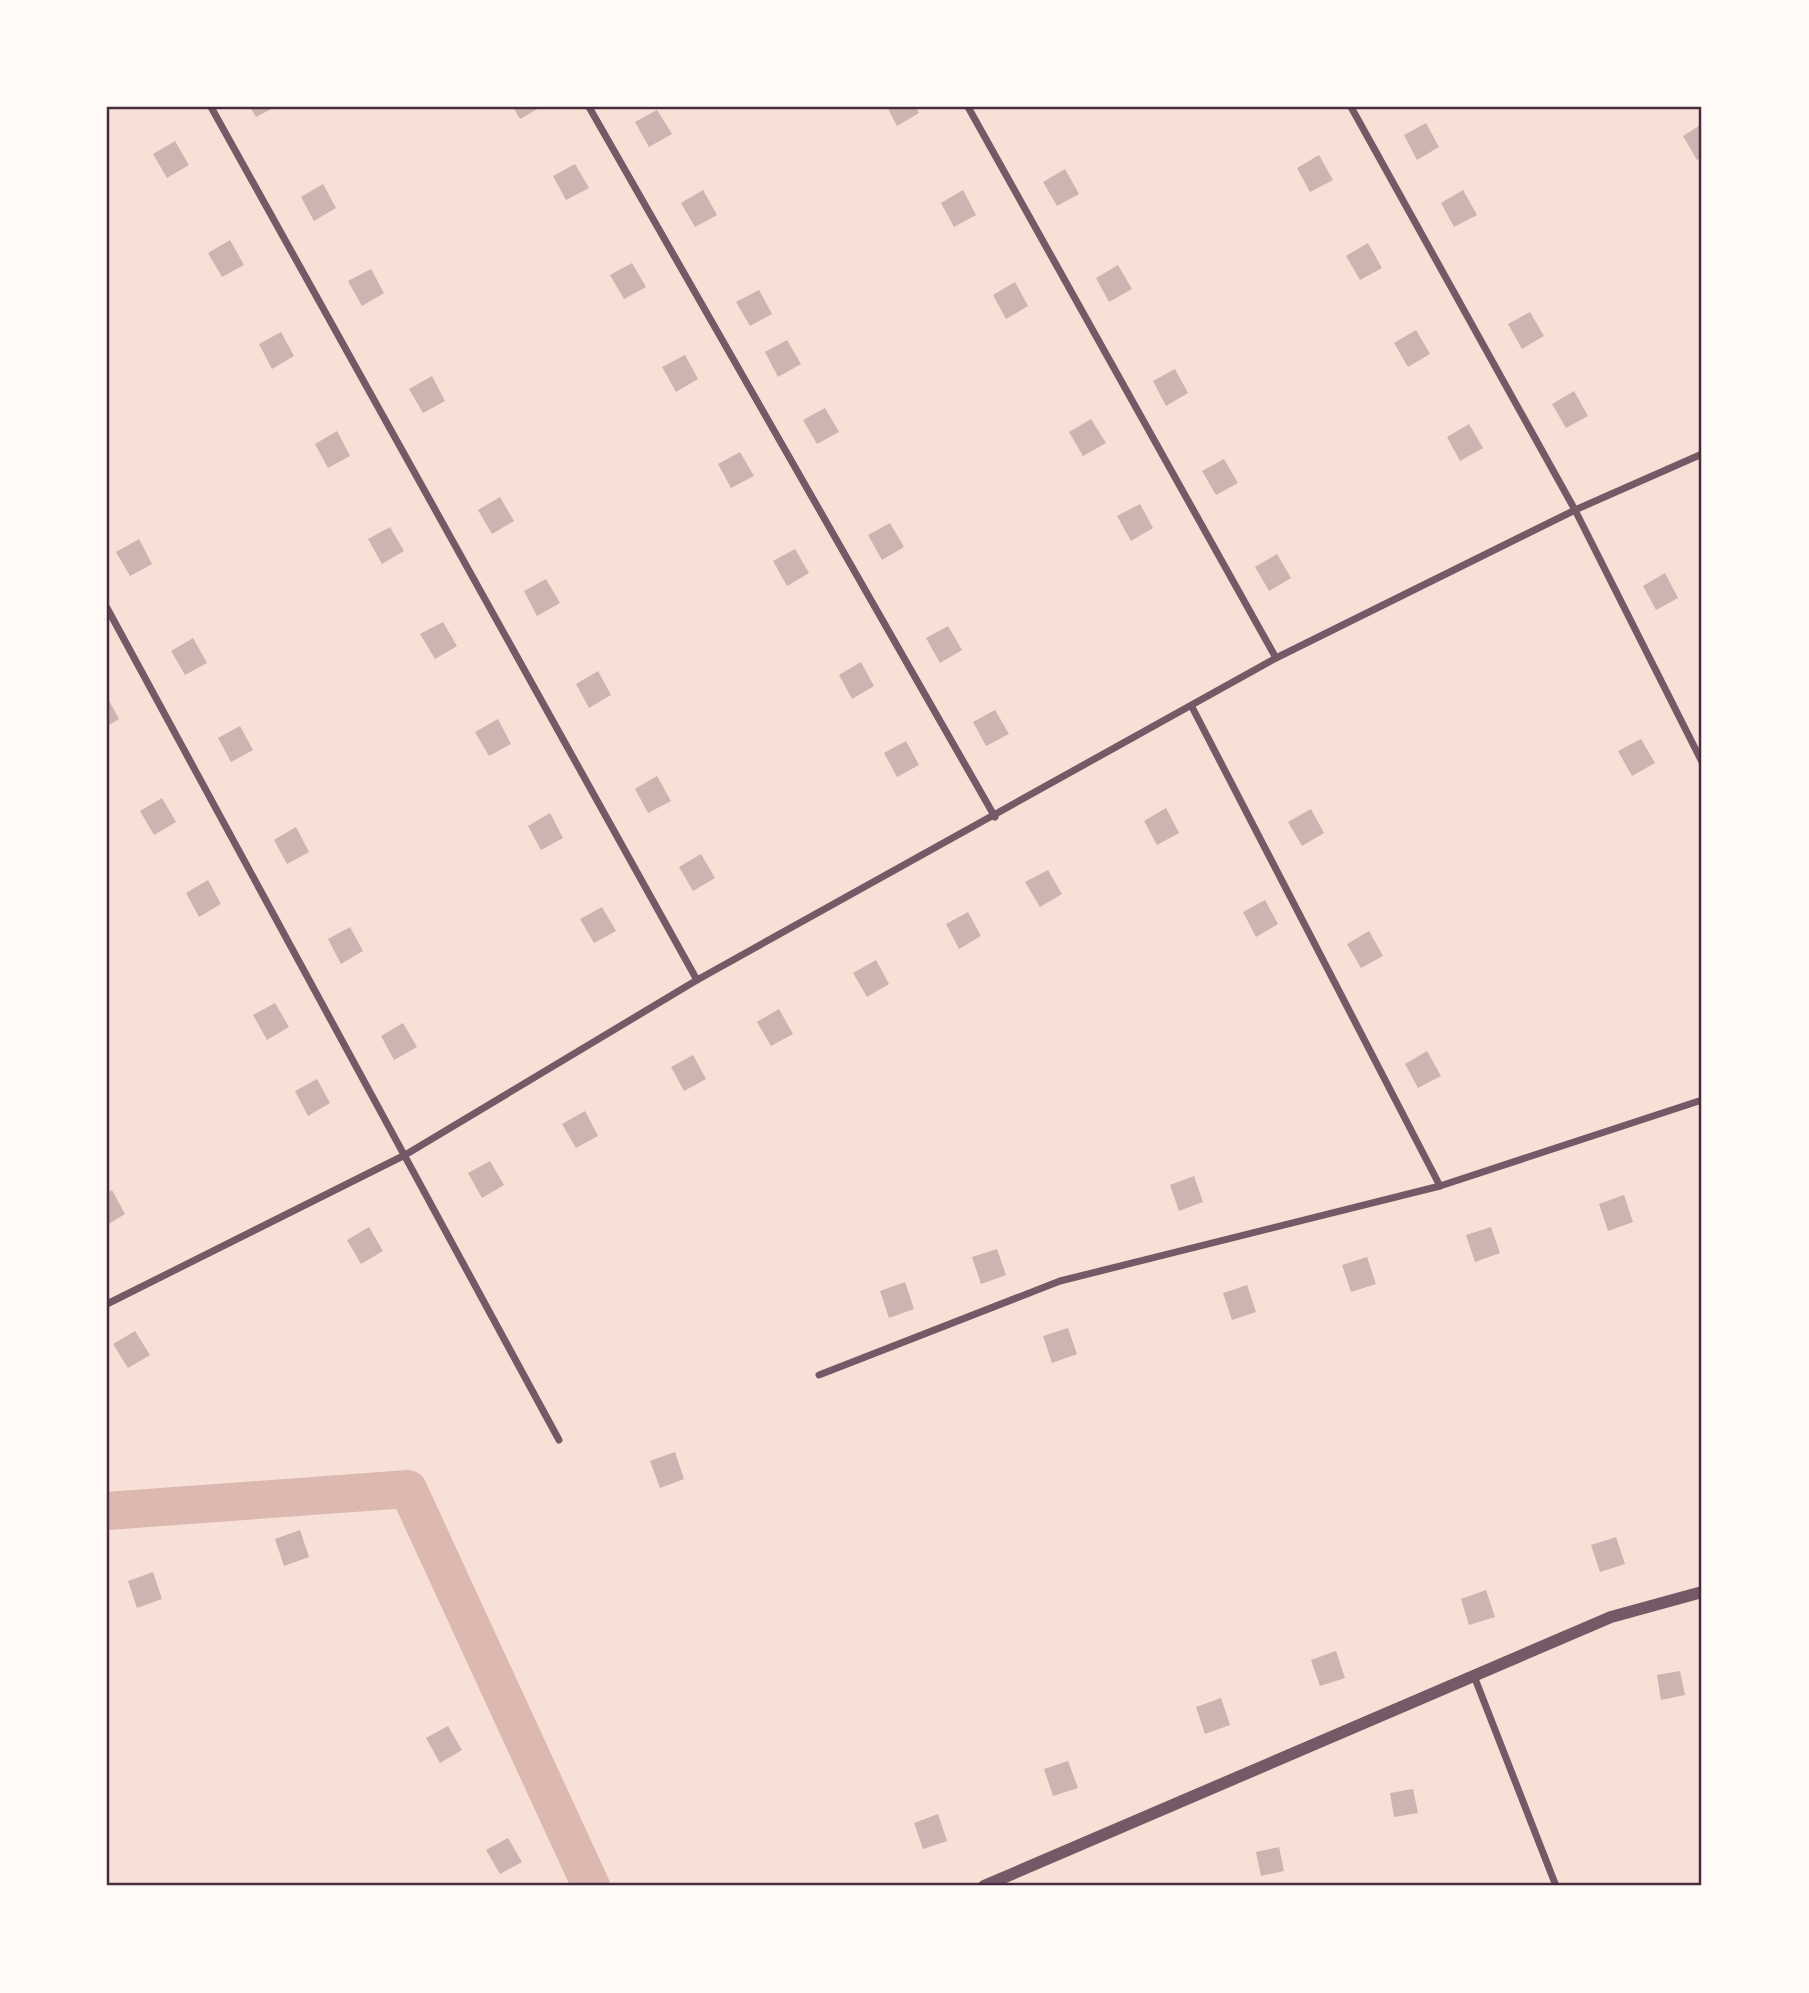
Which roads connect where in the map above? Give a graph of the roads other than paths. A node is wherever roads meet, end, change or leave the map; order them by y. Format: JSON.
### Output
{"nodes":[{"id":1,"x":211,"y":107,"type":"edge"},
{"id":2,"x":589,"y":107,"type":"edge"},
{"id":3,"x":968,"y":107,"type":"edge"},
{"id":4,"x":1351,"y":107,"type":"edge"},
{"id":5,"x":1702,"y":454,"type":"edge"},
{"id":6,"x":1576,"y":510,"type":"junction"},
{"id":7,"x":107,"y":608,"type":"edge"},
{"id":8,"x":1276,"y":659,"type":"junction"},
{"id":9,"x":1192,"y":707,"type":"junction"},
{"id":10,"x":1702,"y":762,"type":"edge"},
{"id":11,"x":995,"y":817,"type":"junction"},
{"id":12,"x":697,"y":980,"type":"junction"},
{"id":13,"x":1702,"y":1100,"type":"edge"},
{"id":14,"x":405,"y":1155,"type":"junction"},
{"id":15,"x":1440,"y":1186,"type":"junction"},
{"id":16,"x":107,"y":1304,"type":"edge"},
{"id":17,"x":819,"y":1375,"type":"dead end"},
{"id":18,"x":559,"y":1440,"type":"dead end"},
{"id":19,"x":1702,"y":1592,"type":"edge"},
{"id":20,"x":1474,"y":1676,"type":"junction"},
{"id":21,"x":984,"y":1886,"type":"edge"},
{"id":22,"x":1556,"y":1886,"type":"edge"}],
"edges":[{"from":1,"to":12,"type":"street"},
{"from":2,"to":11,"type":"street"},
{"from":3,"to":8,"type":"street"},
{"from":4,"to":6,"type":"street"},
{"from":5,"to":6,"type":"street"},
{"from":6,"to":8,"type":"street"},
{"from":6,"to":10,"type":"street"},
{"from":7,"to":14,"type":"street"},
{"from":8,"to":9,"type":"street"},
{"from":9,"to":11,"type":"street"},
{"from":9,"to":15,"type":"street"},
{"from":11,"to":12,"type":"street"},
{"from":12,"to":14,"type":"street"},
{"from":13,"to":15,"type":"street"},
{"from":14,"to":16,"type":"street"},
{"from":14,"to":18,"type":"street"},
{"from":15,"to":17,"type":"street"},
{"from":19,"to":20,"type":"street"},
{"from":20,"to":21,"type":"street"},
{"from":20,"to":22,"type":"street"}]}
